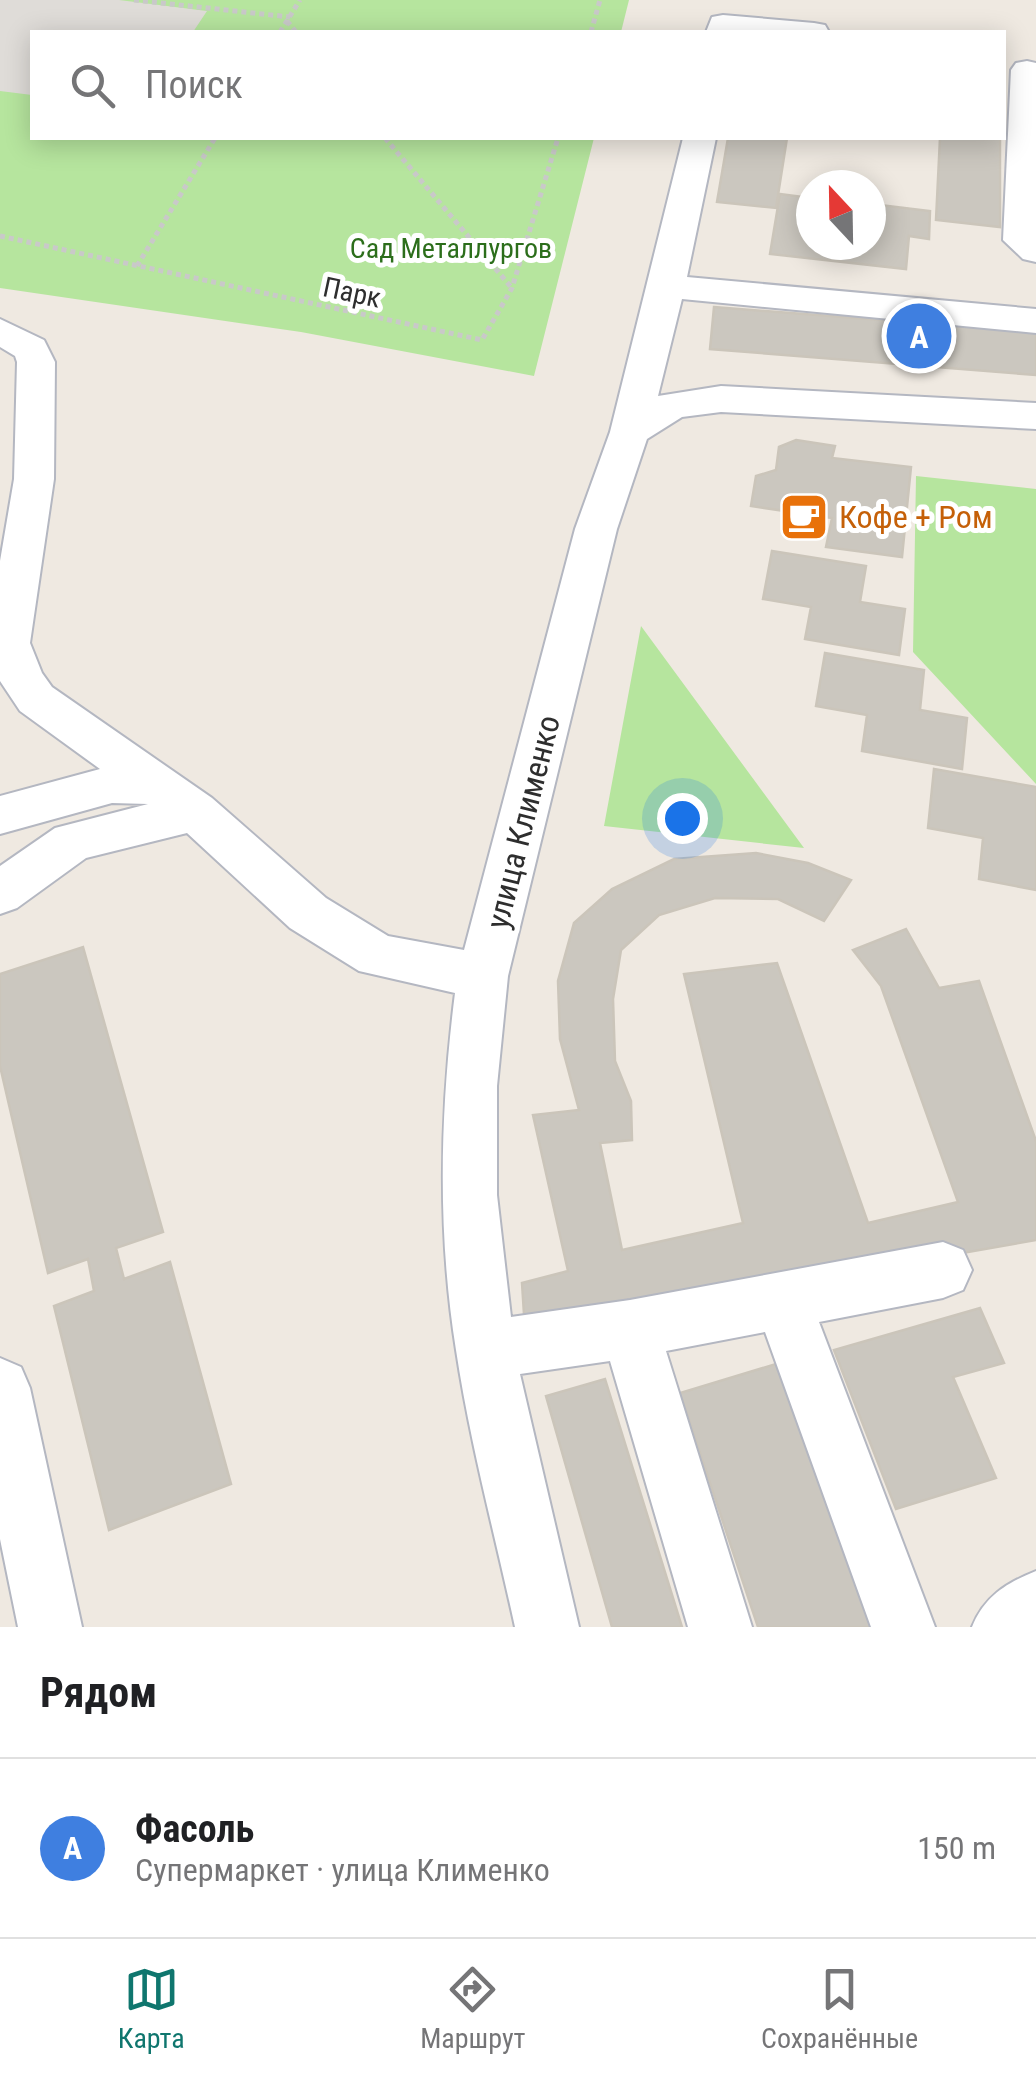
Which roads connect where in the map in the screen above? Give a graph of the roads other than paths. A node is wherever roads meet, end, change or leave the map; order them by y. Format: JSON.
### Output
{"nodes":[{"id":1,"x":722,"y":30,"type":"edge"},
{"id":2,"x":791,"y":30,"type":"edge"},
{"id":3,"x":1022,"y":58,"type":"edge"},
{"id":4,"x":699,"y":140,"type":"edge"},
{"id":5,"x":1036,"y":251,"type":"edge"},
{"id":6,"x":667,"y":286,"type":"junction"},
{"id":7,"x":1036,"y":321,"type":"edge"},
{"id":8,"x":0,"y":331,"type":"edge"},
{"id":9,"x":1036,"y":416,"type":"edge"},
{"id":10,"x":630,"y":432,"type":"junction"},
{"id":11,"x":153,"y":782,"type":"junction"},
{"id":12,"x":194,"y":812,"type":"junction"},
{"id":13,"x":0,"y":815,"type":"edge"},
{"id":14,"x":0,"y":893,"type":"edge"},
{"id":15,"x":483,"y":976,"type":"junction"},
{"id":16,"x":943,"y":1270,"type":"dead end"},
{"id":17,"x":782,"y":1300,"type":"junction"},
{"id":18,"x":630,"y":1329,"type":"junction"},
{"id":19,"x":486,"y":1350,"type":"junction"},
{"id":20,"x":0,"y":1388,"type":"edge"},
{"id":21,"x":1036,"y":1602,"type":"edge"},
{"id":22,"x":50,"y":1627,"type":"edge"},
{"id":23,"x":547,"y":1627,"type":"edge"},
{"id":24,"x":720,"y":1627,"type":"edge"},
{"id":25,"x":903,"y":1627,"type":"edge"},
{"id":26,"x":1004,"y":1627,"type":"edge"}],
"edges":[{"from":1,"to":2,"type":"street"},
{"from":3,"to":5,"type":"street"},
{"from":4,"to":6,"type":"street","name":"улица Клименко"},
{"from":6,"to":7,"type":"street"},
{"from":6,"to":10,"type":"street","name":"улица Клименко"},
{"from":8,"to":11,"type":"street"},
{"from":9,"to":10,"type":"street"},
{"from":10,"to":15,"type":"street","name":"улица Клименко"},
{"from":11,"to":12,"type":"street"},
{"from":11,"to":13,"type":"street"},
{"from":12,"to":14,"type":"street"},
{"from":12,"to":15,"type":"street"},
{"from":15,"to":19,"type":"street","name":"улица Клименко"},
{"from":16,"to":17,"type":"street"},
{"from":17,"to":18,"type":"street"},
{"from":17,"to":25,"type":"street"},
{"from":18,"to":19,"type":"street"},
{"from":18,"to":24,"type":"street"},
{"from":19,"to":23,"type":"street","name":"улица Клименко"},
{"from":20,"to":22,"type":"street"},
{"from":21,"to":26,"type":"street"}]}
